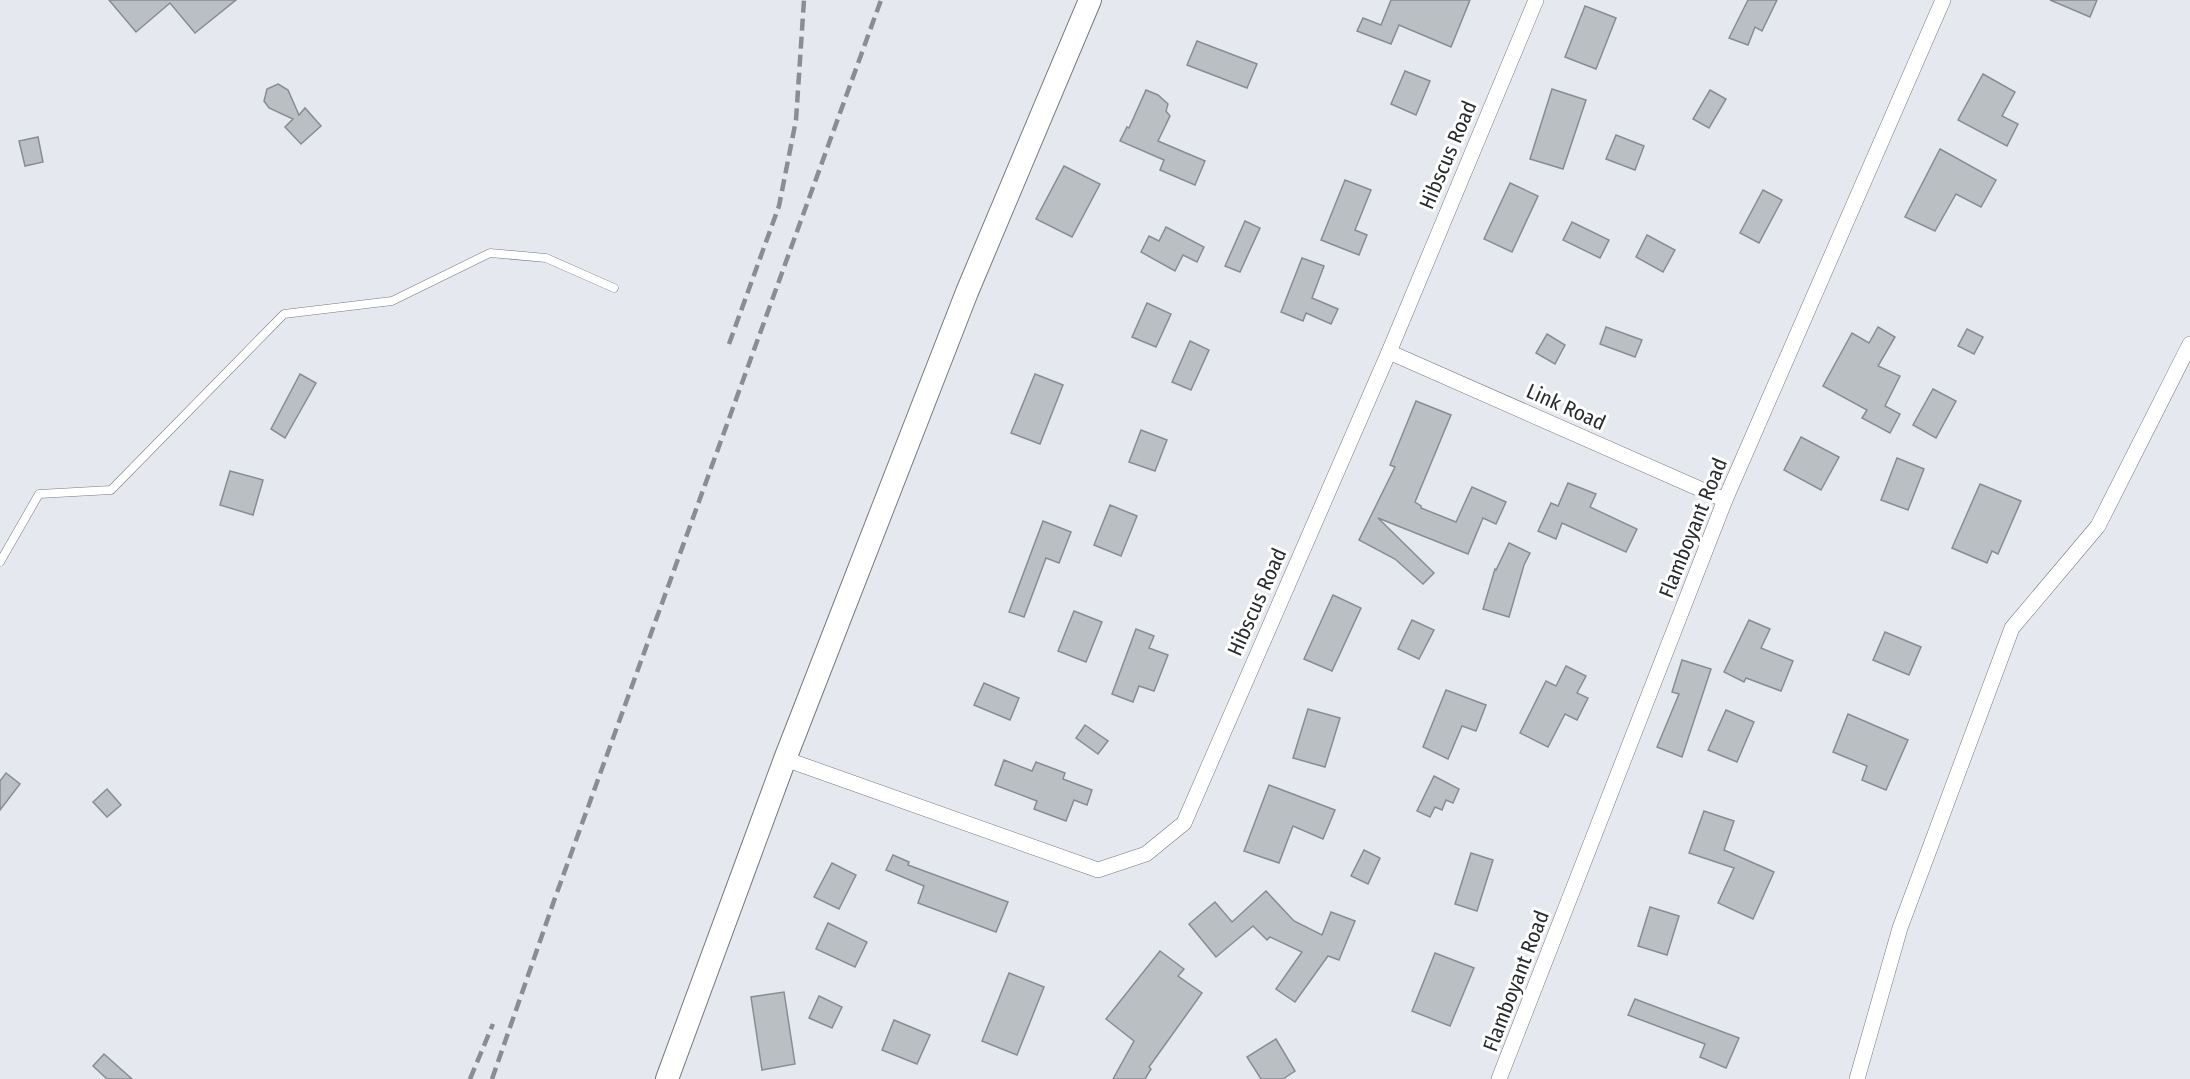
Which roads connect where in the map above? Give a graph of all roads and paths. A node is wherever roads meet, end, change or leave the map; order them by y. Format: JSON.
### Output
{"nodes":[{"id":1,"x":1090,"y":0,"type":"edge"},
{"id":2,"x":1536,"y":0,"type":"edge"},
{"id":3,"x":1943,"y":0,"type":"edge"},
{"id":4,"x":614,"y":288,"type":"dead end"},
{"id":5,"x":2190,"y":344,"type":"edge"},
{"id":6,"x":1389,"y":352,"type":"junction"},
{"id":7,"x":1725,"y":500,"type":"junction"},
{"id":8,"x":0,"y":562,"type":"edge"},
{"id":9,"x":785,"y":759,"type":"junction"},
{"id":10,"x":667,"y":1079,"type":"edge"},
{"id":11,"x":1499,"y":1079,"type":"edge"},
{"id":12,"x":1857,"y":1079,"type":"edge"}],
"edges":[{"from":1,"to":9,"type":"street"},
{"from":2,"to":6,"type":"street","name":"Hibscus Road"},
{"from":3,"to":7,"type":"street","name":"Flamboyant Road"},
{"from":4,"to":8,"type":"lane"},
{"from":5,"to":12,"type":"street"},
{"from":6,"to":7,"type":"street","name":"Link Road"},
{"from":6,"to":9,"type":"street","name":"Hibscus Road"},
{"from":7,"to":11,"type":"street","name":"Flamboyant Road"},
{"from":9,"to":10,"type":"street"}]}
